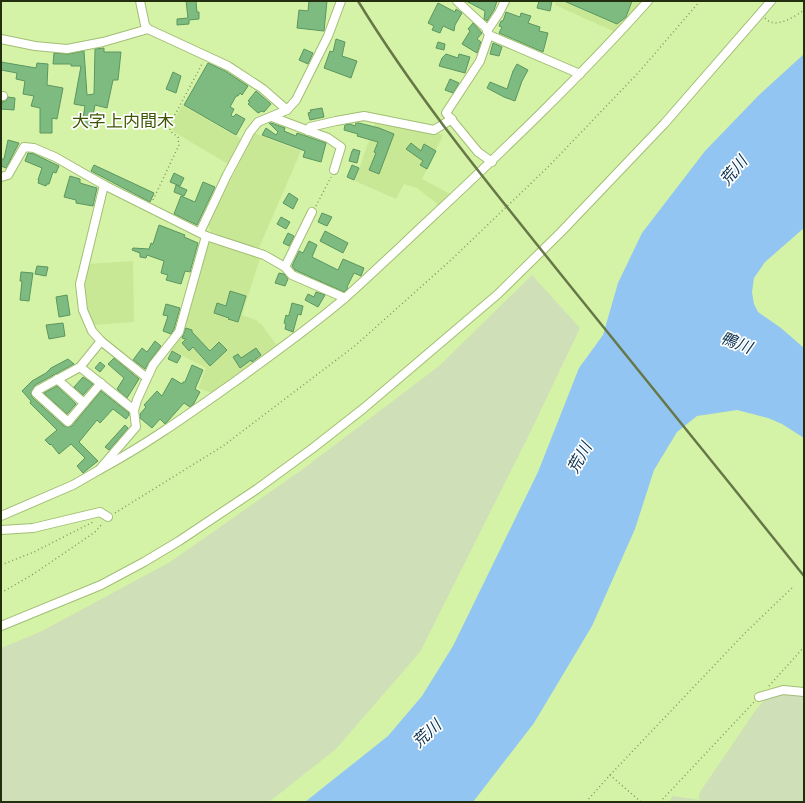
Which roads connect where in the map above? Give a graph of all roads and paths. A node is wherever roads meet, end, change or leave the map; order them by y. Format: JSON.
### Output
{"nodes":[{"id":1,"x":140,"y":1,"type":"edge"},
{"id":2,"x":341,"y":1,"type":"edge"},
{"id":3,"x":457,"y":1,"type":"edge"},
{"id":4,"x":505,"y":1,"type":"edge"},
{"id":5,"x":648,"y":1,"type":"edge"},
{"id":6,"x":700,"y":1,"type":"edge"},
{"id":7,"x":771,"y":1,"type":"edge"},
{"id":8,"x":804,"y":10,"type":"edge"},
{"id":9,"x":761,"y":12,"type":"junction"},
{"id":10,"x":148,"y":29,"type":"junction"},
{"id":11,"x":488,"y":33,"type":"junction"},
{"id":12,"x":1,"y":39,"type":"edge"},
{"id":13,"x":205,"y":56,"type":"junction"},
{"id":14,"x":580,"y":74,"type":"junction"},
{"id":15,"x":287,"y":110,"type":"junction"},
{"id":16,"x":272,"y":117,"type":"junction"},
{"id":17,"x":452,"y":119,"type":"junction"},
{"id":18,"x":308,"y":131,"type":"junction"},
{"id":19,"x":492,"y":162,"type":"junction"},
{"id":20,"x":334,"y":170,"type":"joint"},
{"id":21,"x":1,"y":177,"type":"edge"},
{"id":22,"x":104,"y":185,"type":"junction"},
{"id":23,"x":149,"y":208,"type":"junction"},
{"id":24,"x":312,"y":212,"type":"joint"},
{"id":25,"x":203,"y":234,"type":"junction"},
{"id":26,"x":284,"y":267,"type":"junction"},
{"id":27,"x":345,"y":298,"type":"junction"},
{"id":28,"x":101,"y":341,"type":"junction"},
{"id":29,"x":80,"y":367,"type":"junction"},
{"id":30,"x":147,"y":378,"type":"junction"},
{"id":31,"x":57,"y":380,"type":"junction"},
{"id":32,"x":101,"y":383,"type":"junction"},
{"id":33,"x":84,"y":403,"type":"junction"},
{"id":34,"x":134,"y":410,"type":"junction"},
{"id":35,"x":99,"y":470,"type":"junction"},
{"id":36,"x":1,"y":516,"type":"edge"},
{"id":37,"x":108,"y":517,"type":"junction"},
{"id":38,"x":1,"y":530,"type":"edge"},
{"id":39,"x":1,"y":565,"type":"edge"},
{"id":40,"x":794,"y":586,"type":"dead end"},
{"id":41,"x":1,"y":594,"type":"edge"},
{"id":42,"x":1,"y":626,"type":"edge"},
{"id":43,"x":804,"y":647,"type":"edge"},
{"id":44,"x":804,"y":692,"type":"edge"},
{"id":45,"x":759,"y":697,"type":"junction"},
{"id":46,"x":610,"y":775,"type":"junction"},
{"id":47,"x":586,"y":802,"type":"edge"},
{"id":48,"x":641,"y":802,"type":"edge"},
{"id":49,"x":660,"y":802,"type":"edge"}],
"edges":[{"from":1,"to":10,"type":"street"},
{"from":2,"to":15,"type":"street"},
{"from":3,"to":11,"type":"street"},
{"from":4,"to":11,"type":"street"},
{"from":5,"to":14,"type":"street"},
{"from":6,"to":37,"type":"path"},
{"from":7,"to":9,"type":"street"},
{"from":8,"to":9,"type":"path"},
{"from":9,"to":42,"type":"street"},
{"from":10,"to":12,"type":"street"},
{"from":10,"to":13,"type":"street"},
{"from":11,"to":14,"type":"street"},
{"from":11,"to":17,"type":"street"},
{"from":13,"to":15,"type":"street"},
{"from":13,"to":23,"type":"path"},
{"from":14,"to":19,"type":"street"},
{"from":15,"to":16,"type":"street"},
{"from":16,"to":18,"type":"street"},
{"from":16,"to":25,"type":"street"},
{"from":17,"to":18,"type":"street"},
{"from":17,"to":19,"type":"street"},
{"from":18,"to":20,"type":"street"},
{"from":19,"to":27,"type":"street"},
{"from":20,"to":24,"type":"path"},
{"from":21,"to":22,"type":"street"},
{"from":22,"to":23,"type":"street"},
{"from":22,"to":28,"type":"street"},
{"from":23,"to":25,"type":"street"},
{"from":24,"to":26,"type":"street"},
{"from":25,"to":26,"type":"street"},
{"from":25,"to":30,"type":"street"},
{"from":26,"to":27,"type":"street"},
{"from":27,"to":35,"type":"street"},
{"from":28,"to":29,"type":"street"},
{"from":28,"to":30,"type":"street"},
{"from":29,"to":31,"type":"street"},
{"from":29,"to":32,"type":"street"},
{"from":30,"to":34,"type":"street"},
{"from":31,"to":33,"type":"street"},
{"from":31,"to":33,"type":"street"},
{"from":32,"to":33,"type":"street"},
{"from":32,"to":34,"type":"street"},
{"from":34,"to":35,"type":"street"},
{"from":35,"to":36,"type":"street"},
{"from":37,"to":38,"type":"street"},
{"from":37,"to":39,"type":"path"},
{"from":37,"to":41,"type":"path"},
{"from":40,"to":46,"type":"path"},
{"from":43,"to":45,"type":"path"},
{"from":44,"to":45,"type":"street"},
{"from":45,"to":49,"type":"path"},
{"from":46,"to":47,"type":"path"},
{"from":46,"to":48,"type":"path"}]}
